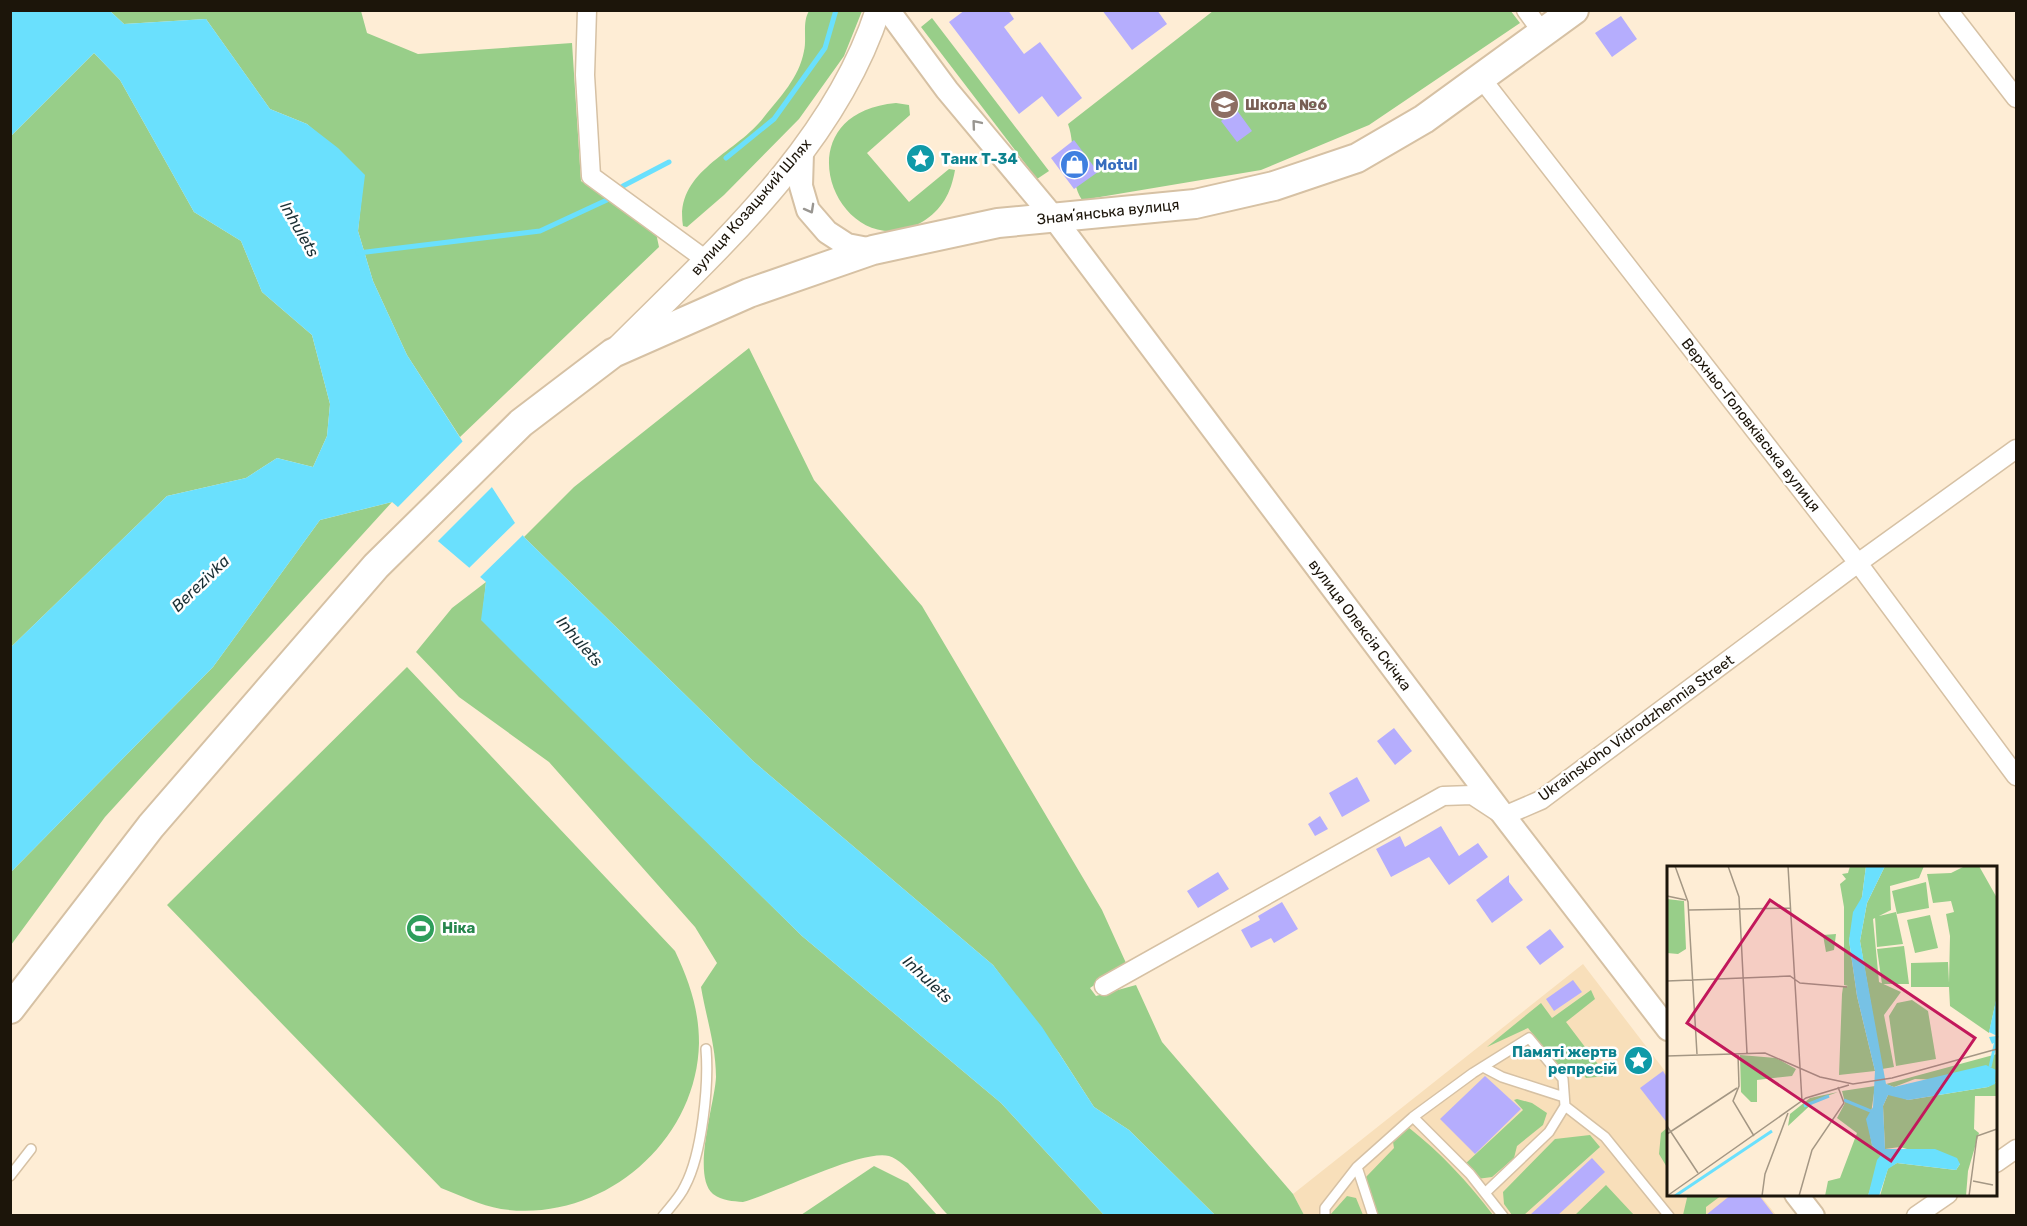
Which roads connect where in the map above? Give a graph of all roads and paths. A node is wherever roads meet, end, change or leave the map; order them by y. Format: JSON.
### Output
{"nodes":[{"id":1,"x":587,"y":10,"type":"edge"},
{"id":2,"x":878,"y":10,"type":"edge"},
{"id":3,"x":888,"y":10,"type":"edge"},
{"id":4,"x":1527,"y":10,"type":"edge"},
{"id":5,"x":1574,"y":10,"type":"edge"},
{"id":6,"x":1948,"y":10,"type":"edge"},
{"id":7,"x":1543,"y":33,"type":"junction"},
{"id":8,"x":1481,"y":78,"type":"junction"},
{"id":9,"x":2016,"y":98,"type":"edge"},
{"id":10,"x":802,"y":153,"type":"junction"},
{"id":11,"x":1054,"y":218,"type":"junction"},
{"id":12,"x":873,"y":250,"type":"junction"},
{"id":13,"x":706,"y":260,"type":"junction"},
{"id":14,"x":613,"y":353,"type":"junction"},
{"id":15,"x":2016,"y":448,"type":"edge"},
{"id":16,"x":1858,"y":563,"type":"junction"},
{"id":17,"x":2016,"y":776,"type":"edge"},
{"id":18,"x":1504,"y":816,"type":"junction"},
{"id":19,"x":1104,"y":986,"type":"dead end"},
{"id":20,"x":10,"y":1009,"type":"edge"},
{"id":21,"x":1667,"y":1028,"type":"edge"},
{"id":22,"x":706,"y":1049,"type":"dead end"},
{"id":23,"x":1483,"y":1067,"type":"junction"},
{"id":24,"x":1565,"y":1101,"type":"junction"},
{"id":25,"x":1413,"y":1117,"type":"junction"},
{"id":26,"x":31,"y":1149,"type":"dead end"},
{"id":27,"x":2016,"y":1149,"type":"edge"},
{"id":28,"x":1997,"y":1162,"type":"edge"},
{"id":29,"x":1357,"y":1167,"type":"junction"},
{"id":30,"x":10,"y":1176,"type":"edge"},
{"id":31,"x":1485,"y":1193,"type":"junction"},
{"id":32,"x":1798,"y":1196,"type":"edge"},
{"id":33,"x":1945,"y":1196,"type":"edge"},
{"id":34,"x":663,"y":1215,"type":"edge"},
{"id":35,"x":1325,"y":1215,"type":"edge"},
{"id":36,"x":1372,"y":1215,"type":"edge"},
{"id":37,"x":1503,"y":1215,"type":"edge"},
{"id":38,"x":1669,"y":1215,"type":"edge"},
{"id":39,"x":1813,"y":1215,"type":"edge"},
{"id":40,"x":1916,"y":1215,"type":"edge"}],
"edges":[{"from":1,"to":13,"type":"street"},
{"from":2,"to":10,"type":"main road","name":"вулиця Козацький Шлях"},
{"from":11,"to":3,"type":"street","name":"вулиця Олексія Скічка","one_way":true},
{"from":4,"to":7,"type":"street"},
{"from":5,"to":7,"type":"highway","name":"Знамʼянська вулиця"},
{"from":6,"to":9,"type":"street"},
{"from":7,"to":8,"type":"highway","name":"Знамʼянська вулиця"},
{"from":8,"to":11,"type":"highway","name":"Знамʼянська вулиця"},
{"from":8,"to":16,"type":"street","name":"Верхньо-Головківська вулиця"},
{"from":10,"to":12,"type":"street","one_way":true},
{"from":10,"to":13,"type":"main road","name":"вулиця Козацький Шлях"},
{"from":11,"to":12,"type":"highway","name":"Знамʼянська вулиця"},
{"from":11,"to":18,"type":"street","name":"вулиця Олексія Скічка"},
{"from":12,"to":14,"type":"highway","name":"Знамʼянська вулиця"},
{"from":13,"to":14,"type":"main road","name":"вулиця Козацький Шлях"},
{"from":14,"to":20,"type":"highway","name":"Знамʼянська вулиця"},
{"from":15,"to":16,"type":"street","name":"Ukrainskoho Vidrodzhennia Street"},
{"from":16,"to":17,"type":"street","name":"Верхньо-Головківська вулиця"},
{"from":16,"to":18,"type":"street","name":"Ukrainskoho Vidrodzhennia Street"},
{"from":18,"to":19,"type":"street"},
{"from":18,"to":21,"type":"street","name":"вулиця Олексія Скічка"},
{"from":22,"to":34,"type":"lane"},
{"from":23,"to":24,"type":"lane"},
{"from":23,"to":24,"type":"lane"},
{"from":23,"to":25,"type":"lane"},
{"from":24,"to":31,"type":"lane"},
{"from":24,"to":38,"type":"lane"},
{"from":25,"to":29,"type":"lane"},
{"from":25,"to":31,"type":"lane"},
{"from":26,"to":30,"type":"lane"},
{"from":27,"to":28,"type":"street"},
{"from":29,"to":35,"type":"lane"},
{"from":29,"to":36,"type":"lane"},
{"from":31,"to":37,"type":"lane"},
{"from":32,"to":39,"type":"street"},
{"from":33,"to":40,"type":"street"}]}
